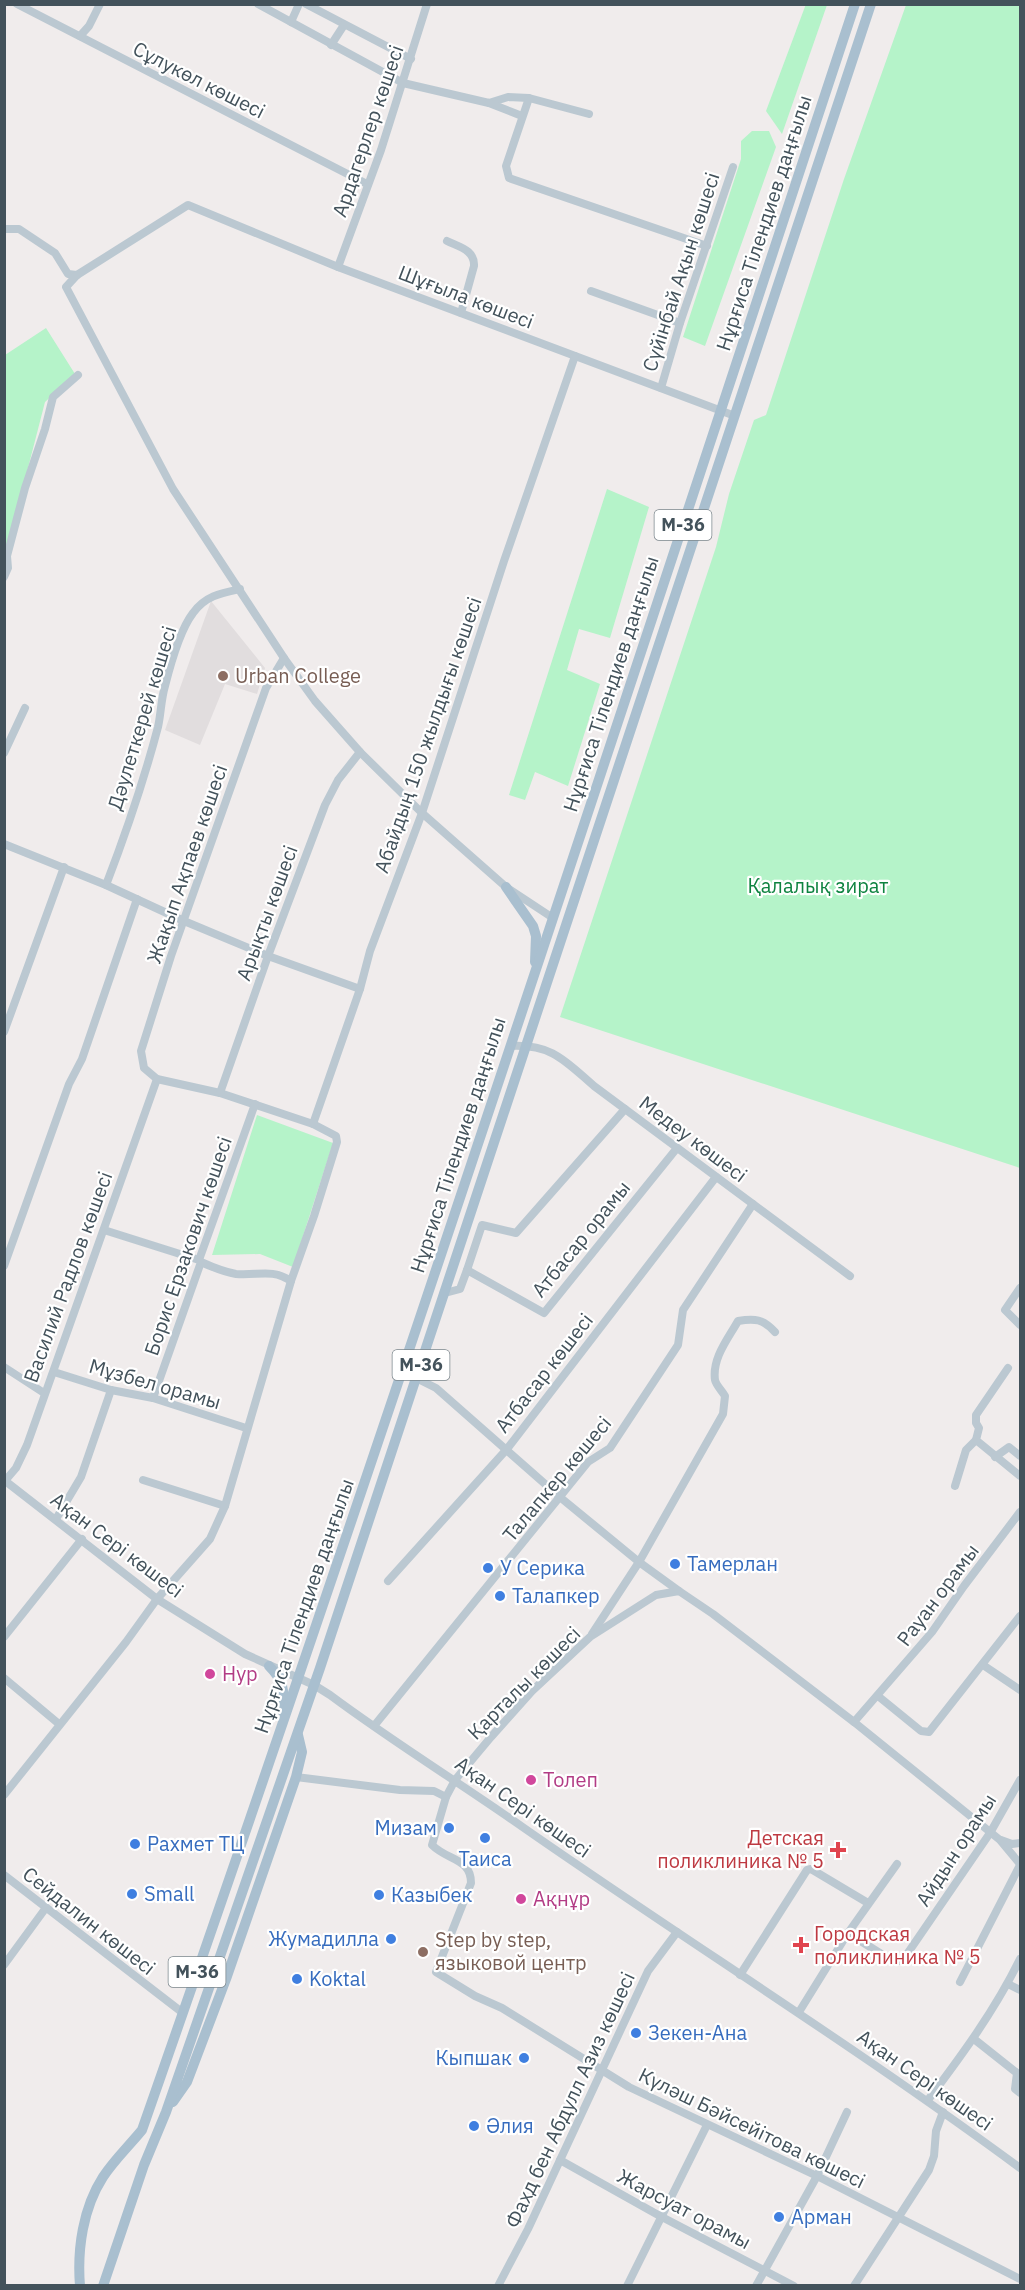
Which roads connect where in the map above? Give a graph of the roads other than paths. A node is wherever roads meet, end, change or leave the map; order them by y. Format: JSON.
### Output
{"nodes":[{"id":1,"x":17,"y":4,"type":"edge"},
{"id":2,"x":100,"y":4,"type":"edge"},
{"id":3,"x":258,"y":4,"type":"edge"},
{"id":4,"x":299,"y":4,"type":"edge"},
{"id":5,"x":306,"y":4,"type":"edge"},
{"id":6,"x":427,"y":4,"type":"edge"},
{"id":7,"x":855,"y":4,"type":"edge"},
{"id":8,"x":871,"y":4,"type":"edge"},
{"id":9,"x":291,"y":22,"type":"junction"},
{"id":10,"x":344,"y":25,"type":"junction"},
{"id":11,"x":80,"y":36,"type":"junction"},
{"id":12,"x":331,"y":45,"type":"junction"},
{"id":13,"x":411,"y":59,"type":"junction"},
{"id":14,"x":403,"y":83,"type":"junction"},
{"id":15,"x":529,"y":98,"type":"junction"},
{"id":16,"x":489,"y":103,"type":"junction"},
{"id":17,"x":589,"y":114,"type":"dead end"},
{"id":18,"x":522,"y":116,"type":"junction"},
{"id":19,"x":733,"y":166,"type":"dead end"},
{"id":20,"x":367,"y":184,"type":"junction"},
{"id":21,"x":4,"y":229,"type":"edge"},
{"id":22,"x":447,"y":241,"type":"dead end"},
{"id":23,"x":707,"y":246,"type":"junction"},
{"id":24,"x":338,"y":267,"type":"junction"},
{"id":25,"x":77,"y":275,"type":"junction"},
{"id":26,"x":591,"y":291,"type":"dead end"},
{"id":27,"x":461,"y":313,"type":"junction"},
{"id":28,"x":680,"y":323,"type":"junction"},
{"id":29,"x":575,"y":356,"type":"junction"},
{"id":30,"x":78,"y":375,"type":"dead end"},
{"id":31,"x":662,"y":388,"type":"junction"},
{"id":32,"x":721,"y":410,"type":"junction"},
{"id":33,"x":735,"y":416,"type":"junction"},
{"id":34,"x":6,"y":567,"type":"edge"},
{"id":35,"x":4,"y":577,"type":"edge"},
{"id":36,"x":240,"y":589,"type":"junction"},
{"id":37,"x":284,"y":658,"type":"junction"},
{"id":38,"x":24,"y":708,"type":"dead end"},
{"id":39,"x":360,"y":752,"type":"junction"},
{"id":40,"x":4,"y":753,"type":"edge"},
{"id":41,"x":422,"y":813,"type":"junction"},
{"id":42,"x":4,"y":844,"type":"edge"},
{"id":43,"x":64,"y":867,"type":"junction"},
{"id":44,"x":106,"y":885,"type":"junction"},
{"id":45,"x":506,"y":887,"type":"junction"},
{"id":46,"x":137,"y":899,"type":"junction"},
{"id":47,"x":553,"y":918,"type":"junction"},
{"id":48,"x":184,"y":921,"type":"junction"},
{"id":49,"x":268,"y":956,"type":"junction"},
{"id":50,"x":534,"y":977,"type":"junction"},
{"id":51,"x":360,"y":989,"type":"junction"},
{"id":52,"x":4,"y":1032,"type":"edge"},
{"id":53,"x":527,"y":1045,"type":"junction"},
{"id":54,"x":511,"y":1046,"type":"junction"},
{"id":55,"x":157,"y":1079,"type":"junction"},
{"id":56,"x":220,"y":1093,"type":"junction"},
{"id":57,"x":255,"y":1104,"type":"junction"},
{"id":58,"x":625,"y":1109,"type":"junction"},
{"id":59,"x":314,"y":1124,"type":"junction"},
{"id":60,"x":677,"y":1148,"type":"junction"},
{"id":61,"x":716,"y":1177,"type":"junction"},
{"id":62,"x":753,"y":1204,"type":"junction"},
{"id":63,"x":104,"y":1230,"type":"junction"},
{"id":64,"x":200,"y":1261,"type":"junction"},
{"id":65,"x":4,"y":1266,"type":"edge"},
{"id":66,"x":467,"y":1270,"type":"junction"},
{"id":67,"x":850,"y":1276,"type":"dead end"},
{"id":68,"x":291,"y":1281,"type":"junction"},
{"id":69,"x":1020,"y":1288,"type":"edge"},
{"id":70,"x":445,"y":1293,"type":"junction"},
{"id":71,"x":1020,"y":1325,"type":"edge"},
{"id":72,"x":775,"y":1332,"type":"dead end"},
{"id":73,"x":4,"y":1367,"type":"edge"},
{"id":74,"x":1008,"y":1368,"type":"dead end"},
{"id":75,"x":54,"y":1371,"type":"junction"},
{"id":76,"x":402,"y":1371,"type":"junction"},
{"id":77,"x":417,"y":1378,"type":"junction"},
{"id":78,"x":111,"y":1390,"type":"junction"},
{"id":79,"x":44,"y":1392,"type":"junction"},
{"id":80,"x":153,"y":1398,"type":"junction"},
{"id":81,"x":246,"y":1428,"type":"junction"},
{"id":82,"x":976,"y":1440,"type":"junction"},
{"id":83,"x":507,"y":1449,"type":"junction"},
{"id":84,"x":1020,"y":1455,"type":"edge"},
{"id":85,"x":995,"y":1456,"type":"junction"},
{"id":86,"x":1020,"y":1476,"type":"edge"},
{"id":87,"x":143,"y":1480,"type":"dead end"},
{"id":88,"x":5,"y":1481,"type":"edge"},
{"id":89,"x":955,"y":1486,"type":"dead end"},
{"id":90,"x":561,"y":1498,"type":"junction"},
{"id":91,"x":225,"y":1506,"type":"junction"},
{"id":92,"x":1020,"y":1512,"type":"edge"},
{"id":93,"x":56,"y":1520,"type":"junction"},
{"id":94,"x":1017,"y":1525,"type":"edge"},
{"id":95,"x":82,"y":1539,"type":"junction"},
{"id":96,"x":639,"y":1562,"type":"junction"},
{"id":97,"x":388,"y":1581,"type":"dead end"},
{"id":98,"x":679,"y":1591,"type":"junction"},
{"id":99,"x":157,"y":1599,"type":"junction"},
{"id":100,"x":1020,"y":1616,"type":"edge"},
{"id":101,"x":4,"y":1637,"type":"edge"},
{"id":102,"x":590,"y":1637,"type":"junction"},
{"id":103,"x":983,"y":1665,"type":"junction"},
{"id":104,"x":269,"y":1666,"type":"junction"},
{"id":105,"x":4,"y":1678,"type":"edge"},
{"id":106,"x":299,"y":1678,"type":"junction"},
{"id":107,"x":314,"y":1685,"type":"junction"},
{"id":108,"x":1020,"y":1690,"type":"edge"},
{"id":109,"x":878,"y":1695,"type":"junction"},
{"id":110,"x":854,"y":1722,"type":"junction"},
{"id":111,"x":59,"y":1724,"type":"junction"},
{"id":112,"x":282,"y":1726,"type":"junction"},
{"id":113,"x":374,"y":1726,"type":"junction"},
{"id":114,"x":298,"y":1735,"type":"junction"},
{"id":115,"x":296,"y":1777,"type":"junction"},
{"id":116,"x":455,"y":1780,"type":"junction"},
{"id":117,"x":1020,"y":1780,"type":"edge"},
{"id":118,"x":4,"y":1795,"type":"edge"},
{"id":119,"x":289,"y":1796,"type":"junction"},
{"id":120,"x":446,"y":1797,"type":"junction"},
{"id":121,"x":268,"y":1819,"type":"junction"},
{"id":122,"x":990,"y":1833,"type":"junction"},
{"id":123,"x":1000,"y":1840,"type":"junction"},
{"id":124,"x":1020,"y":1843,"type":"edge"},
{"id":125,"x":897,"y":1864,"type":"dead end"},
{"id":126,"x":1020,"y":1864,"type":"edge"},
{"id":127,"x":4,"y":1875,"type":"edge"},
{"id":128,"x":868,"y":1904,"type":"junction"},
{"id":129,"x":45,"y":1908,"type":"junction"},
{"id":130,"x":212,"y":1928,"type":"junction"},
{"id":131,"x":677,"y":1932,"type":"junction"},
{"id":132,"x":848,"y":1933,"type":"junction"},
{"id":133,"x":227,"y":1936,"type":"junction"},
{"id":134,"x":1020,"y":1959,"type":"edge"},
{"id":135,"x":4,"y":1965,"type":"edge"},
{"id":136,"x":740,"y":1975,"type":"junction"},
{"id":137,"x":960,"y":1982,"type":"dead end"},
{"id":138,"x":1008,"y":1984,"type":"junction"},
{"id":139,"x":1020,"y":1990,"type":"edge"},
{"id":140,"x":475,"y":1996,"type":"joint"},
{"id":141,"x":799,"y":2012,"type":"junction"},
{"id":142,"x":183,"y":2013,"type":"junction"},
{"id":143,"x":974,"y":2039,"type":"junction"},
{"id":144,"x":602,"y":2072,"type":"junction"},
{"id":145,"x":1020,"y":2092,"type":"edge"},
{"id":146,"x":928,"y":2100,"type":"junction"},
{"id":147,"x":166,"y":2112,"type":"junction"},
{"id":148,"x":847,"y":2112,"type":"dead end"},
{"id":149,"x":943,"y":2112,"type":"junction"},
{"id":150,"x":707,"y":2125,"type":"junction"},
{"id":151,"x":141,"y":2130,"type":"junction"},
{"id":152,"x":156,"y":2136,"type":"junction"},
{"id":153,"x":560,"y":2160,"type":"junction"},
{"id":154,"x":1020,"y":2168,"type":"edge"},
{"id":155,"x":817,"y":2176,"type":"junction"},
{"id":156,"x":660,"y":2216,"type":"junction"},
{"id":157,"x":899,"y":2217,"type":"junction"},
{"id":158,"x":765,"y":2270,"type":"junction"},
{"id":159,"x":1020,"y":2279,"type":"edge"},
{"id":160,"x":80,"y":2286,"type":"edge"},
{"id":161,"x":103,"y":2286,"type":"edge"},
{"id":162,"x":498,"y":2286,"type":"edge"},
{"id":163,"x":627,"y":2286,"type":"edge"},
{"id":164,"x":756,"y":2286,"type":"edge"},
{"id":165,"x":794,"y":2286,"type":"edge"},
{"id":166,"x":854,"y":2286,"type":"edge"}],
"edges":[{"from":1,"to":11,"type":"street","name":"Сұлукөл көшесі"},
{"from":2,"to":11,"type":"street"},
{"from":3,"to":9,"type":"street"},
{"from":4,"to":9,"type":"street"},
{"from":5,"to":10,"type":"street"},
{"from":6,"to":13,"type":"street","name":"Ардагерлер көшесі"},
{"from":7,"to":32,"type":"main road","name":"Нұрғиса Тілендиев даңғылы","number":"M-36"},
{"from":8,"to":33,"type":"main road","name":"Нұрғиса Тілендиев даңғылы","number":"M-36"},
{"from":9,"to":12,"type":"street"},
{"from":10,"to":12,"type":"street"},
{"from":10,"to":13,"type":"street"},
{"from":11,"to":20,"type":"street","name":"Сұлукөл көшесі"},
{"from":12,"to":14,"type":"street"},
{"from":13,"to":14,"type":"street","name":"Ардагерлер көшесі"},
{"from":14,"to":16,"type":"street"},
{"from":14,"to":20,"type":"street","name":"Ардагерлер көшесі"},
{"from":15,"to":16,"type":"street"},
{"from":15,"to":17,"type":"street"},
{"from":15,"to":18,"type":"street"},
{"from":16,"to":18,"type":"street"},
{"from":18,"to":23,"type":"street"},
{"from":19,"to":23,"type":"street","name":"Сүйінбай Ақын көшесі"},
{"from":20,"to":24,"type":"street","name":"Ардагерлер көшесі"},
{"from":21,"to":25,"type":"street"},
{"from":22,"to":27,"type":"street"},
{"from":23,"to":28,"type":"street","name":"Сүйінбай Ақын көшесі"},
{"from":24,"to":25,"type":"street","name":"Шұғыла көшесі"},
{"from":24,"to":27,"type":"street","name":"Шұғыла көшесі"},
{"from":25,"to":36,"type":"street"},
{"from":26,"to":28,"type":"street"},
{"from":27,"to":29,"type":"street","name":"Шұғыла көшесі"},
{"from":28,"to":31,"type":"street","name":"Сүйінбай Ақын көшесі"},
{"from":29,"to":31,"type":"street","name":"Шұғыла көшесі"},
{"from":29,"to":41,"type":"street","name":"Абайдың 150 жылдығы көшесі"},
{"from":30,"to":34,"type":"street"},
{"from":31,"to":32,"type":"street","name":"Шұғыла көшесі"},
{"from":32,"to":33,"type":"street","name":"Шұғыла көшесі"},
{"from":32,"to":47,"type":"main road","name":"Нұрғиса Тілендиев даңғылы","number":"M-36"},
{"from":33,"to":53,"type":"main road","name":"Нұрғиса Тілендиев даңғылы","number":"M-36"},
{"from":34,"to":35,"type":"street"},
{"from":36,"to":37,"type":"street"},
{"from":36,"to":44,"type":"street","name":"Дәулеткерей көшесі"},
{"from":37,"to":39,"type":"street"},
{"from":37,"to":48,"type":"street","name":"Жақып Ақпаев көшесі"},
{"from":38,"to":40,"type":"street"},
{"from":39,"to":41,"type":"street"},
{"from":39,"to":49,"type":"street","name":"Арықты көшесі"},
{"from":41,"to":45,"type":"street"},
{"from":41,"to":51,"type":"street","name":"Абайдың 150 жылдығы көшесі"},
{"from":42,"to":43,"type":"street"},
{"from":43,"to":44,"type":"street"},
{"from":43,"to":52,"type":"street"},
{"from":44,"to":46,"type":"street"},
{"from":45,"to":47,"type":"street"},
{"from":45,"to":50,"type":"main road"},
{"from":46,"to":48,"type":"street"},
{"from":46,"to":65,"type":"street"},
{"from":47,"to":50,"type":"main road","name":"Нұрғиса Тілендиев даңғылы","number":"M-36"},
{"from":48,"to":49,"type":"street"},
{"from":48,"to":55,"type":"street","name":"Жақып Ақпаев көшесі"},
{"from":49,"to":51,"type":"street"},
{"from":49,"to":56,"type":"street","name":"Арықты көшесі"},
{"from":50,"to":54,"type":"main road","name":"Нұрғиса Тілендиев даңғылы","number":"M-36"},
{"from":51,"to":59,"type":"street","name":"Абайдың 150 жылдығы көшесі"},
{"from":53,"to":54,"type":"street","name":"Медеу көшесі"},
{"from":53,"to":58,"type":"street","name":"Медеу көшесі"},
{"from":53,"to":70,"type":"main road","name":"Нұрғиса Тілендиев даңғылы","number":"M-36"},
{"from":54,"to":76,"type":"main road","name":"Нұрғиса Тілендиев даңғылы","number":"M-36"},
{"from":55,"to":56,"type":"street"},
{"from":55,"to":63,"type":"street","name":"Василий Радлов көшесі"},
{"from":56,"to":57,"type":"street"},
{"from":57,"to":59,"type":"street"},
{"from":57,"to":64,"type":"street","name":"Борис Ерзакович көшесі"},
{"from":58,"to":60,"type":"street","name":"Медеу көшесі"},
{"from":58,"to":66,"type":"street"},
{"from":59,"to":68,"type":"street"},
{"from":60,"to":61,"type":"street","name":"Медеу көшесі"},
{"from":60,"to":66,"type":"street","name":"Атбасар орамы"},
{"from":61,"to":62,"type":"street","name":"Медеу көшесі"},
{"from":61,"to":83,"type":"street","name":"Атбасар көшесі"},
{"from":62,"to":67,"type":"street","name":"Медеу көшесі"},
{"from":62,"to":90,"type":"street","name":"Талапкер көшесі"},
{"from":63,"to":64,"type":"street"},
{"from":63,"to":75,"type":"street","name":"Василий Радлов көшесі"},
{"from":64,"to":68,"type":"street"},
{"from":64,"to":80,"type":"street","name":"Борис Ерзакович көшесі"},
{"from":66,"to":70,"type":"street"},
{"from":68,"to":81,"type":"street"},
{"from":69,"to":71,"type":"street"},
{"from":70,"to":77,"type":"main road","name":"Нұрғиса Тілендиев даңғылы","number":"M-36"},
{"from":72,"to":96,"type":"street"},
{"from":73,"to":79,"type":"street"},
{"from":74,"to":82,"type":"street"},
{"from":75,"to":78,"type":"street","name":"Мұзбел орамы"},
{"from":75,"to":79,"type":"street","name":"Василий Радлов көшесі"},
{"from":76,"to":77,"type":"street"},
{"from":76,"to":106,"type":"main road","name":"Нұрғиса Тілендиев даңғылы","number":"M-36"},
{"from":77,"to":83,"type":"street"},
{"from":77,"to":107,"type":"main road","name":"Нұрғиса Тілендиев даңғылы","number":"M-36"},
{"from":78,"to":80,"type":"street","name":"Мұзбел орамы"},
{"from":78,"to":93,"type":"street"},
{"from":79,"to":88,"type":"street","name":"Василий Радлов көшесі"},
{"from":80,"to":81,"type":"street","name":"Мұзбел орамы"},
{"from":81,"to":91,"type":"street"},
{"from":82,"to":85,"type":"street"},
{"from":82,"to":89,"type":"street"},
{"from":83,"to":90,"type":"street"},
{"from":83,"to":97,"type":"street","name":"Атбасар көшесі"},
{"from":84,"to":85,"type":"street"},
{"from":85,"to":86,"type":"street"},
{"from":87,"to":91,"type":"street"},
{"from":88,"to":93,"type":"street","name":"Ақан Сері көшесі"},
{"from":90,"to":96,"type":"street"},
{"from":90,"to":113,"type":"street","name":"Талапкер көшесі"},
{"from":91,"to":99,"type":"street"},
{"from":92,"to":94,"type":"street","name":"Рауан орамы"},
{"from":93,"to":95,"type":"street","name":"Ақан Сері көшесі"},
{"from":94,"to":109,"type":"street","name":"Рауан орамы"},
{"from":95,"to":99,"type":"street","name":"Ақан Сері көшесі"},
{"from":95,"to":101,"type":"street"},
{"from":96,"to":98,"type":"street"},
{"from":96,"to":102,"type":"street"},
{"from":98,"to":102,"type":"street","name":"Қарталы көшесі"},
{"from":98,"to":110,"type":"street"},
{"from":99,"to":104,"type":"street","name":"Ақан Сері көшесі"},
{"from":99,"to":111,"type":"street"},
{"from":100,"to":103,"type":"street"},
{"from":102,"to":116,"type":"street","name":"Қарталы көшесі"},
{"from":103,"to":108,"type":"street"},
{"from":103,"to":109,"type":"street"},
{"from":104,"to":106,"type":"street","name":"Ақан Сері көшесі"},
{"from":104,"to":112,"type":"main road"},
{"from":105,"to":111,"type":"street"},
{"from":106,"to":107,"type":"street","name":"Ақан Сері көшесі"},
{"from":106,"to":112,"type":"main road","name":"Нұрғиса Тілендиев даңғылы","number":"M-36"},
{"from":107,"to":113,"type":"street","name":"Ақан Сері көшесі"},
{"from":107,"to":114,"type":"main road","name":"Нұрғиса Тілендиев даңғылы","number":"M-36"},
{"from":109,"to":110,"type":"street","name":"Рауан орамы"},
{"from":110,"to":122,"type":"street"},
{"from":111,"to":118,"type":"street"},
{"from":112,"to":130,"type":"main road","name":"Нұрғиса Тілендиев даңғылы","number":"M-36"},
{"from":113,"to":116,"type":"street","name":"Ақан Сері көшесі"},
{"from":114,"to":115,"type":"main road"},
{"from":114,"to":121,"type":"main road","name":"Нұрғиса Тілендиев даңғылы","number":"M-36"},
{"from":115,"to":119,"type":"main road"},
{"from":115,"to":120,"type":"street"},
{"from":116,"to":120,"type":"street","name":"Қарталы көшесі"},
{"from":116,"to":131,"type":"street","name":"Ақан Сері көшесі"},
{"from":117,"to":122,"type":"street","name":"Айдын орамы"},
{"from":119,"to":121,"type":"main road"},
{"from":119,"to":147,"type":"main road"},
{"from":120,"to":140,"type":"street","name":"Қарталы көшесі"},
{"from":121,"to":133,"type":"main road","name":"Нұрғиса Тілендиев даңғылы","number":"M-36"},
{"from":122,"to":123,"type":"street"},
{"from":122,"to":132,"type":"street","name":"Айдын орамы"},
{"from":123,"to":124,"type":"street"},
{"from":123,"to":126,"type":"street"},
{"from":125,"to":128,"type":"street"},
{"from":126,"to":137,"type":"street"},
{"from":127,"to":129,"type":"street","name":"Сейдалин көшесі"},
{"from":128,"to":132,"type":"street"},
{"from":128,"to":136,"type":"street"},
{"from":129,"to":135,"type":"street"},
{"from":129,"to":142,"type":"street","name":"Сейдалин көшесі"},
{"from":130,"to":133,"type":"main road"},
{"from":130,"to":142,"type":"main road","name":"Нұрғиса Тілендиев даңғылы","number":"M-36"},
{"from":131,"to":136,"type":"street","name":"Ақан Сері көшесі"},
{"from":131,"to":144,"type":"street","name":"Фахд бен Абдулл Азиз көшесі"},
{"from":132,"to":141,"type":"street"},
{"from":133,"to":147,"type":"main road","name":"Нұрғиса Тілендиев даңғылы","number":"M-36"},
{"from":134,"to":138,"type":"street"},
{"from":136,"to":141,"type":"street","name":"Ақан Сері көшесі"},
{"from":138,"to":139,"type":"street"},
{"from":138,"to":143,"type":"street"},
{"from":140,"to":144,"type":"street","name":"Күләш Бәйсейітова көшесі"},
{"from":141,"to":146,"type":"street","name":"Ақан Сері көшесі"},
{"from":142,"to":151,"type":"main road","name":"Нұрғиса Тілендиев даңғылы","number":"M-36"},
{"from":143,"to":145,"type":"street"},
{"from":143,"to":146,"type":"street"},
{"from":144,"to":150,"type":"street","name":"Күләш Бәйсейітова көшесі"},
{"from":144,"to":153,"type":"street","name":"Фахд бен Абдулл Азиз көшесі"},
{"from":146,"to":149,"type":"street","name":"Ақан Сері көшесі"},
{"from":147,"to":152,"type":"main road","name":"Нұрғиса Тілендиев даңғылы","number":"M-36"},
{"from":148,"to":155,"type":"street"},
{"from":149,"to":154,"type":"street","name":"Ақан Сері көшесі"},
{"from":149,"to":157,"type":"street"},
{"from":150,"to":155,"type":"street","name":"Күләш Бәйсейітова көшесі"},
{"from":150,"to":156,"type":"street"},
{"from":151,"to":152,"type":"main road"},
{"from":151,"to":160,"type":"main road","name":"Нұрғиса Тілендиев даңғылы","number":"M-36"},
{"from":152,"to":161,"type":"main road","name":"Нұрғиса Тілендиев даңғылы","number":"M-36"},
{"from":153,"to":156,"type":"street","name":"Жарсуат орамы"},
{"from":153,"to":162,"type":"street","name":"Фахд бен Абдулл Азиз көшесі"},
{"from":155,"to":157,"type":"street","name":"Күләш Бәйсейітова көшесі"},
{"from":155,"to":158,"type":"street"},
{"from":156,"to":158,"type":"street","name":"Жарсуат орамы"},
{"from":156,"to":163,"type":"street"},
{"from":157,"to":159,"type":"street","name":"Күләш Бәйсейітова көшесі"},
{"from":157,"to":166,"type":"street"},
{"from":158,"to":164,"type":"street"},
{"from":158,"to":165,"type":"street","name":"Жарсуат орамы"}]}
